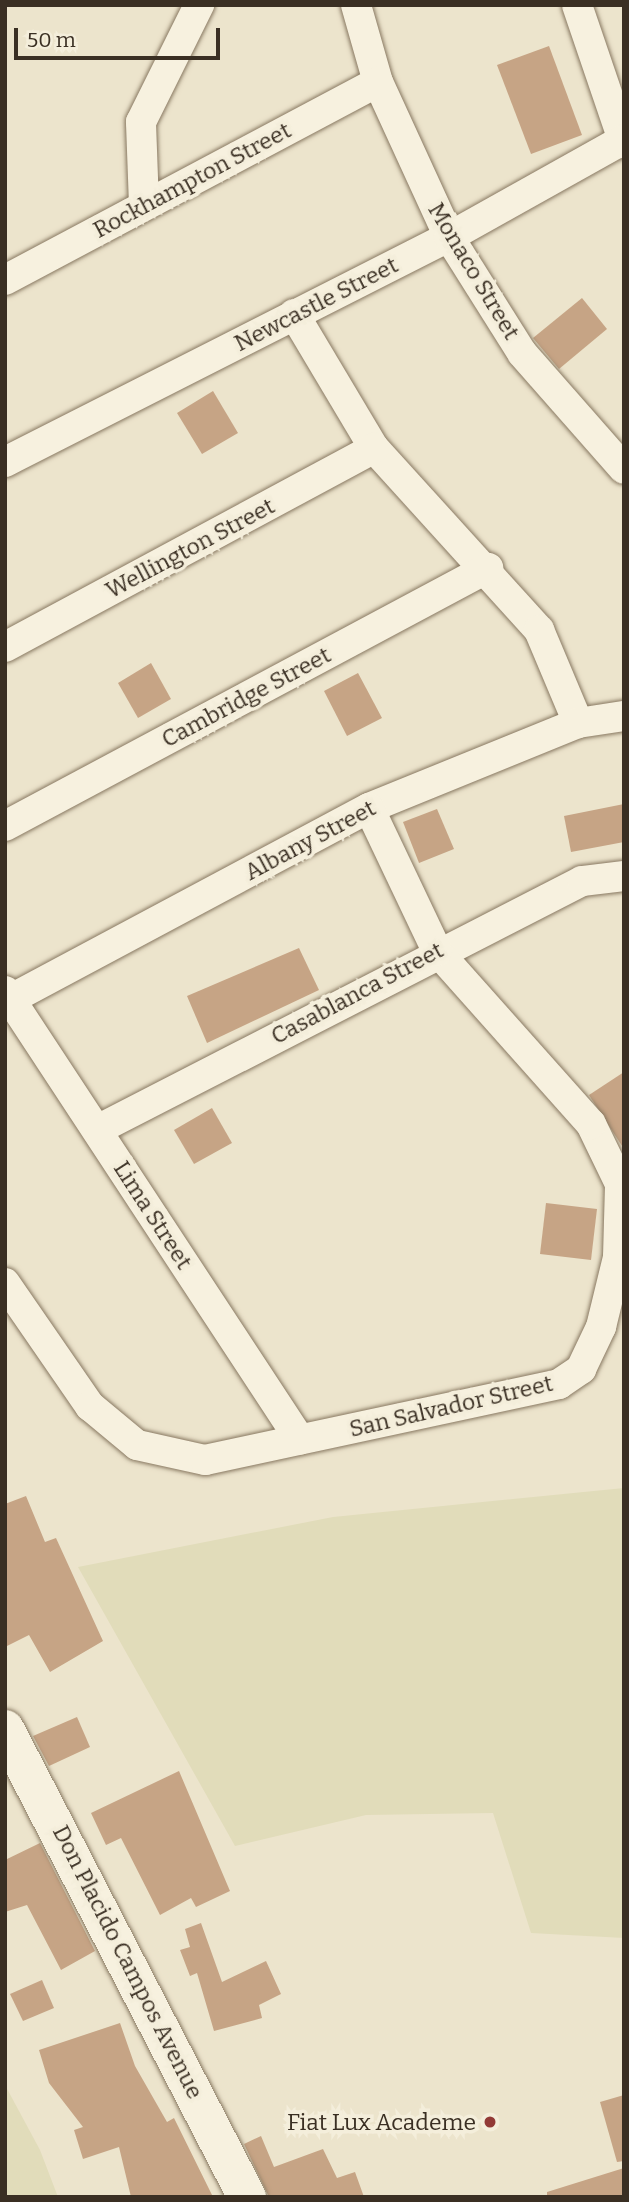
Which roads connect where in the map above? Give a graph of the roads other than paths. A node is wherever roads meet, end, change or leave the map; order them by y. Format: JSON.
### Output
{"nodes":[{"id":1,"x":198,"y":5,"type":"edge"},
{"id":2,"x":356,"y":5,"type":"edge"},
{"id":3,"x":577,"y":5,"type":"edge"},
{"id":4,"x":378,"y":82,"type":"junction"},
{"id":5,"x":623,"y":141,"type":"edge"},
{"id":6,"x":144,"y":205,"type":"junction"},
{"id":7,"x":449,"y":237,"type":"junction"},
{"id":8,"x":5,"y":280,"type":"edge"},
{"id":9,"x":294,"y":314,"type":"junction"},
{"id":10,"x":374,"y":448,"type":"junction"},
{"id":11,"x":5,"y":463,"type":"edge"},
{"id":12,"x":624,"y":469,"type":"edge"},
{"id":13,"x":488,"y":568,"type":"junction"},
{"id":14,"x":5,"y":647,"type":"edge"},
{"id":15,"x":624,"y":716,"type":"edge"},
{"id":16,"x":578,"y":723,"type":"junction"},
{"id":17,"x":369,"y":808,"type":"junction"},
{"id":18,"x":5,"y":826,"type":"edge"},
{"id":19,"x":624,"y":876,"type":"edge"},
{"id":20,"x":438,"y":951,"type":"junction"},
{"id":21,"x":8,"y":995,"type":"edge"},
{"id":22,"x":97,"y":1129,"type":"junction"},
{"id":23,"x":5,"y":1283,"type":"edge"},
{"id":24,"x":300,"y":1440,"type":"junction"},
{"id":25,"x":5,"y":1729,"type":"edge"},
{"id":26,"x":247,"y":2197,"type":"edge"}],
"edges":[{"from":1,"to":6,"type":"street"},
{"from":2,"to":4,"type":"street","name":"Monaco Street"},
{"from":3,"to":5,"type":"street"},
{"from":4,"to":6,"type":"street","name":"Rockhampton Street"},
{"from":4,"to":7,"type":"street","name":"Monaco Street"},
{"from":5,"to":7,"type":"street","name":"Newcastle Street"},
{"from":6,"to":8,"type":"street","name":"Rockhampton Street"},
{"from":7,"to":9,"type":"street","name":"Newcastle Street"},
{"from":7,"to":12,"type":"street","name":"Monaco Street"},
{"from":9,"to":10,"type":"street"},
{"from":9,"to":11,"type":"street","name":"Newcastle Street"},
{"from":10,"to":13,"type":"street"},
{"from":10,"to":14,"type":"street","name":"Wellington Street"},
{"from":13,"to":16,"type":"street"},
{"from":13,"to":18,"type":"street","name":"Cambridge Street"},
{"from":15,"to":16,"type":"street","name":"Albany Street"},
{"from":16,"to":17,"type":"street","name":"Albany Street"},
{"from":17,"to":20,"type":"street","name":"San Salvador Street"},
{"from":17,"to":21,"type":"street","name":"Albany Street"},
{"from":19,"to":20,"type":"street","name":"Casablanca Street"},
{"from":20,"to":22,"type":"street","name":"Casablanca Street"},
{"from":20,"to":24,"type":"street","name":"San Salvador Street"},
{"from":21,"to":22,"type":"street","name":"Lima Street"},
{"from":22,"to":24,"type":"street","name":"Lima Street"},
{"from":23,"to":24,"type":"street","name":"San Salvador Street"},
{"from":25,"to":26,"type":"main road","name":"Don Placido Campos Avenue"}]}
